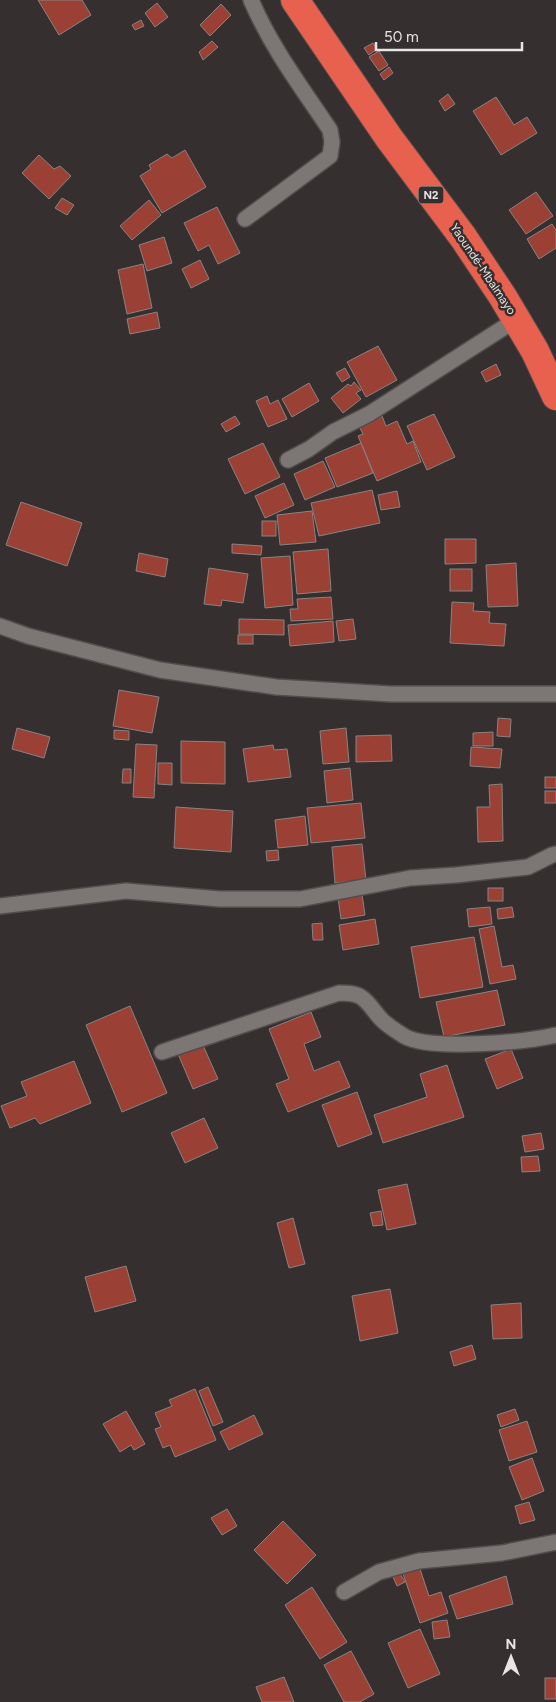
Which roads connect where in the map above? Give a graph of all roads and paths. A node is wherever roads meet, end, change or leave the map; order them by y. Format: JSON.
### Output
{"nodes":[{"id":1,"x":251,"y":0,"type":"edge"},
{"id":2,"x":295,"y":0,"type":"edge"},
{"id":3,"x":245,"y":219,"type":"dead end"},
{"id":4,"x":517,"y":320,"type":"junction"},
{"id":5,"x":556,"y":396,"type":"edge"},
{"id":6,"x":288,"y":460,"type":"dead end"},
{"id":7,"x":0,"y":626,"type":"edge"},
{"id":8,"x":556,"y":694,"type":"edge"},
{"id":9,"x":556,"y":854,"type":"edge"},
{"id":10,"x":0,"y":906,"type":"edge"},
{"id":11,"x":556,"y":1035,"type":"edge"},
{"id":12,"x":162,"y":1052,"type":"dead end"},
{"id":13,"x":556,"y":1542,"type":"edge"},
{"id":14,"x":344,"y":1592,"type":"dead end"}],
"edges":[{"from":1,"to":3,"type":"street"},
{"from":2,"to":4,"type":"highway","name":"Yaoundé-Mbalmayo","number":"N2"},
{"from":4,"to":5,"type":"highway","name":"Yaoundé-Mbalmayo","number":"N2"},
{"from":4,"to":6,"type":"street"},
{"from":7,"to":8,"type":"street"},
{"from":9,"to":10,"type":"street"},
{"from":11,"to":12,"type":"street"},
{"from":13,"to":14,"type":"street"}]}
